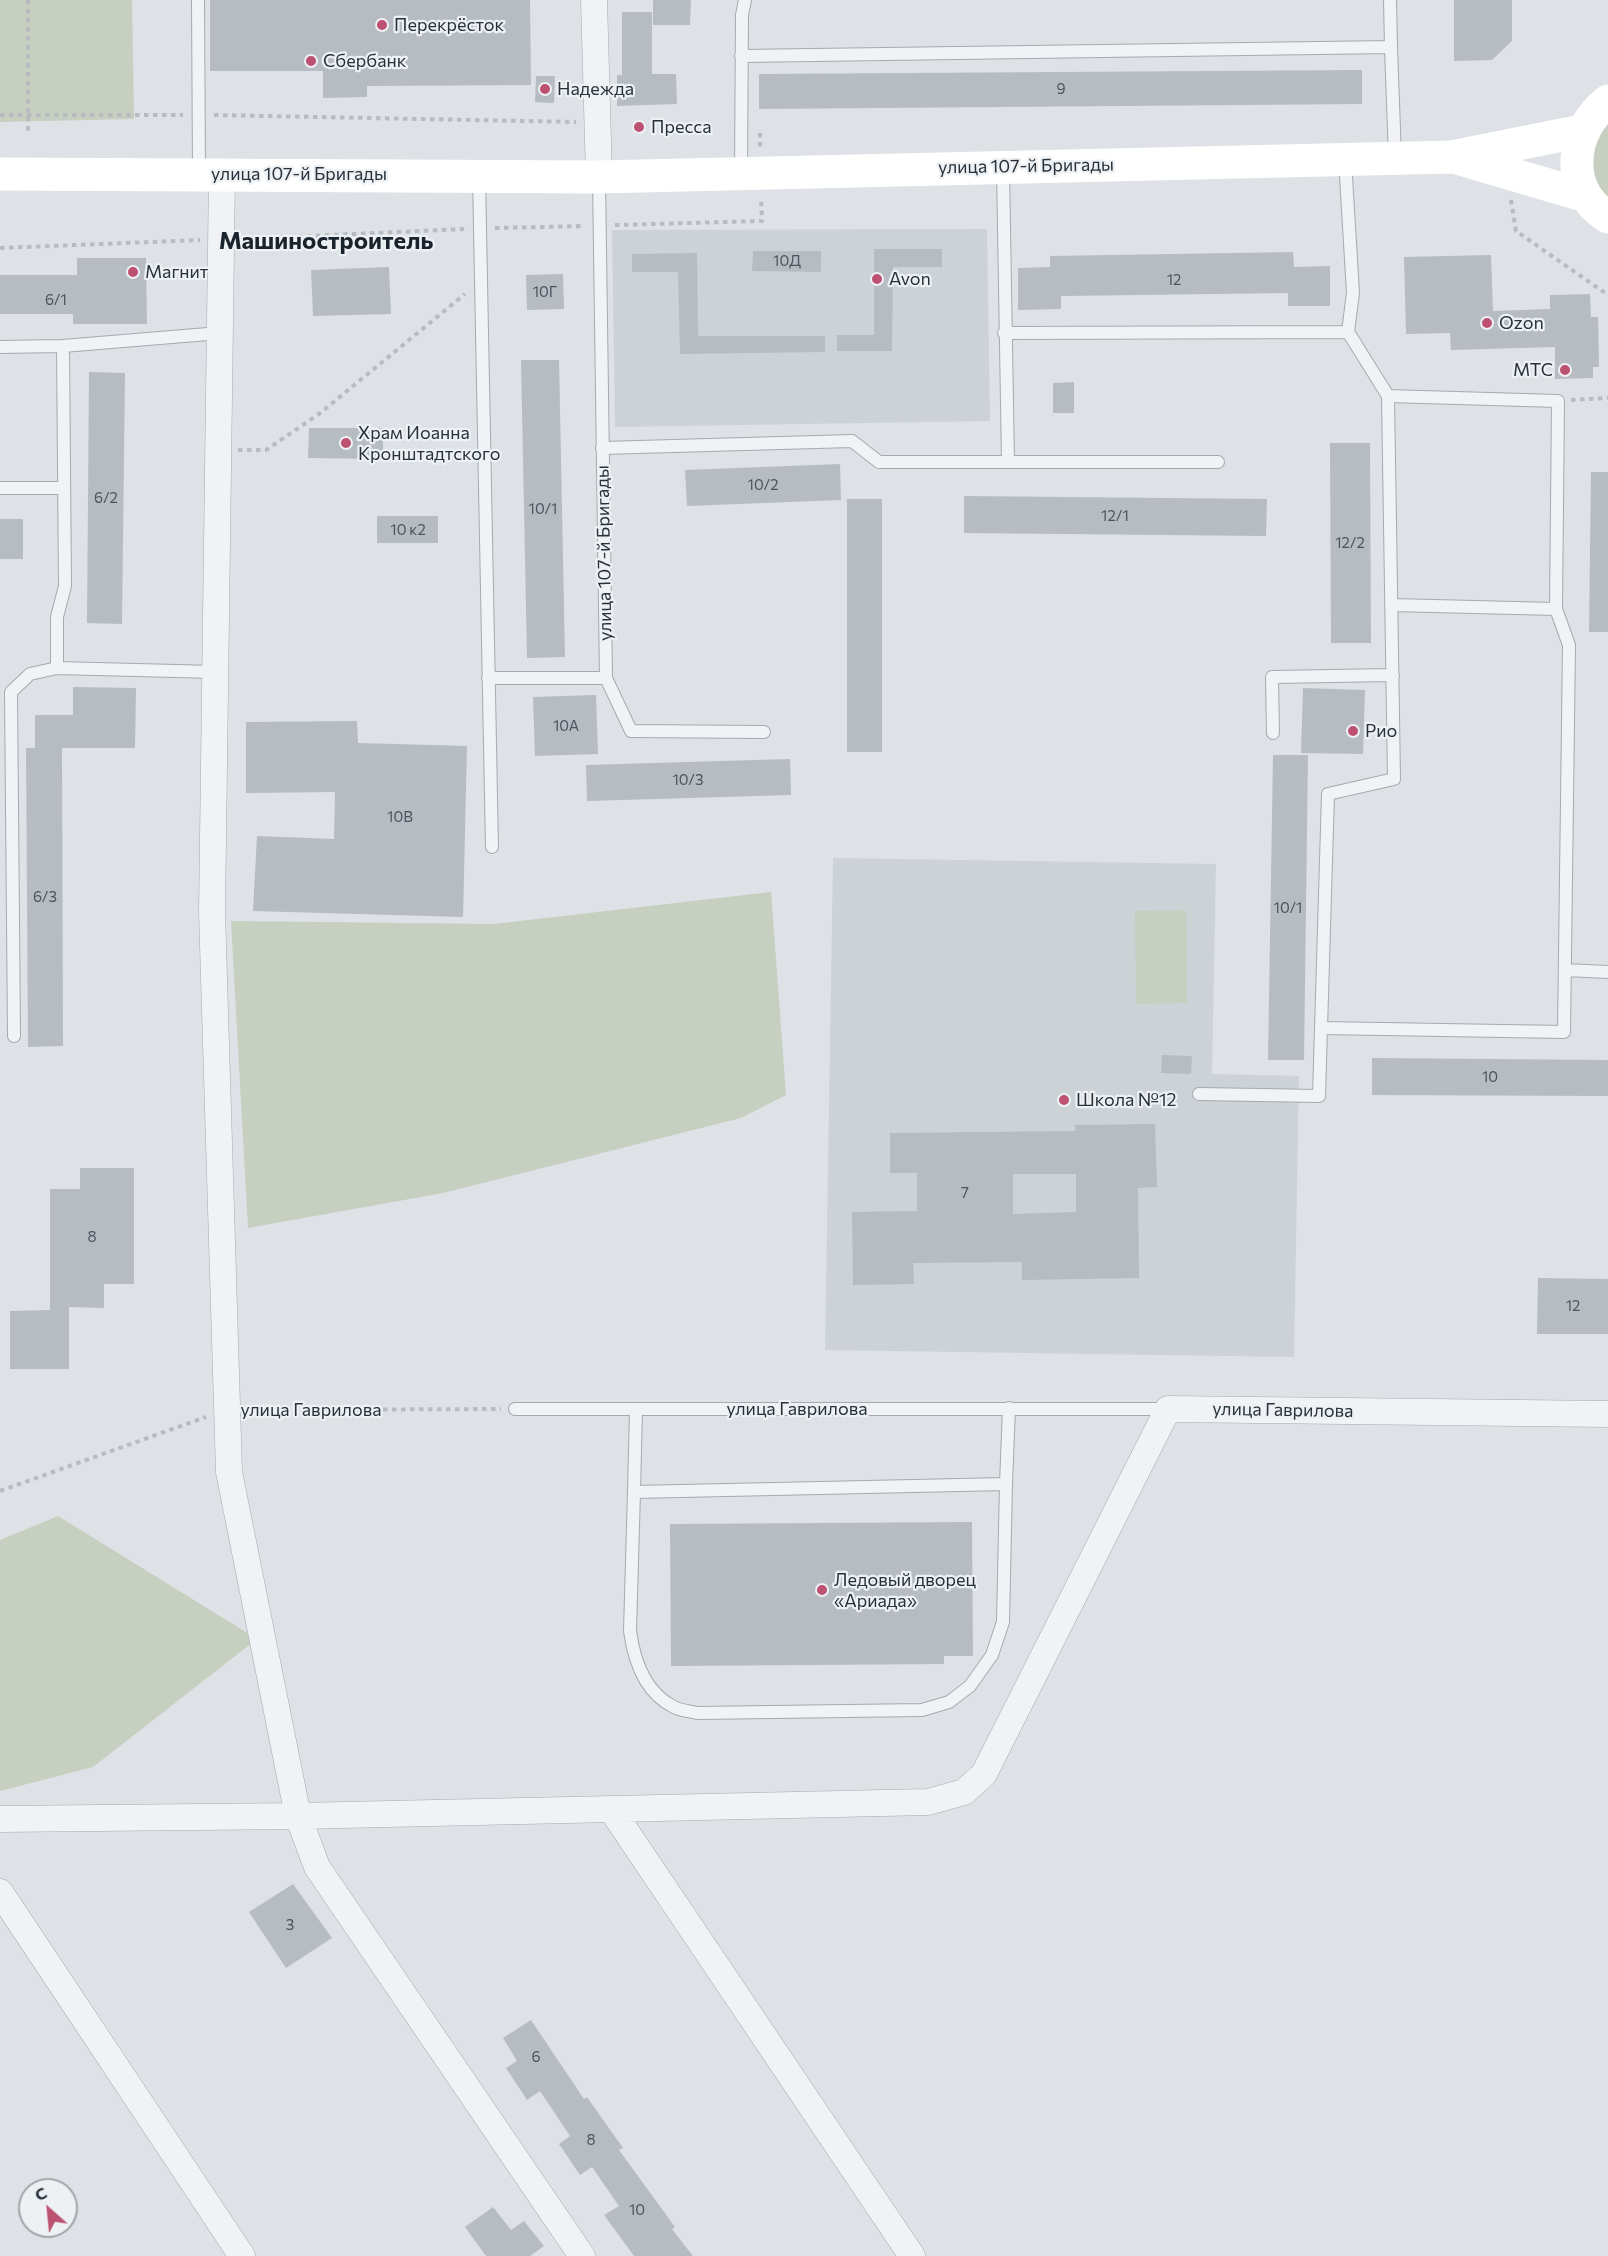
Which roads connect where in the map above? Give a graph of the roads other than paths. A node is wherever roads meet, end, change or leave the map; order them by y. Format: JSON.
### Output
{"nodes":[{"id":1,"x":198,"y":0,"type":"edge"},
{"id":2,"x":594,"y":0,"type":"edge"},
{"id":3,"x":745,"y":0,"type":"edge"},
{"id":4,"x":1390,"y":0,"type":"edge"},
{"id":5,"x":1391,"y":47,"type":"junction"},
{"id":6,"x":741,"y":56,"type":"junction"},
{"id":7,"x":1598,"y":108,"type":"edge"},
{"id":8,"x":1452,"y":157,"type":"junction"},
{"id":9,"x":1395,"y":158,"type":"junction"},
{"id":10,"x":1345,"y":159,"type":"junction"},
{"id":11,"x":1003,"y":167,"type":"junction"},
{"id":12,"x":751,"y":173,"type":"junction"},
{"id":13,"x":0,"y":174,"type":"edge"},
{"id":14,"x":210,"y":174,"type":"junction"},
{"id":15,"x":479,"y":176,"type":"junction"},
{"id":16,"x":599,"y":177,"type":"junction"},
{"id":17,"x":1597,"y":207,"type":"edge"},
{"id":18,"x":1348,"y":332,"type":"junction"},
{"id":19,"x":220,"y":333,"type":"junction"},
{"id":20,"x":1004,"y":333,"type":"junction"},
{"id":21,"x":63,"y":346,"type":"junction"},
{"id":22,"x":0,"y":347,"type":"edge"},
{"id":23,"x":1388,"y":396,"type":"junction"},
{"id":24,"x":602,"y":448,"type":"junction"},
{"id":25,"x":1008,"y":462,"type":"junction"},
{"id":26,"x":1218,"y":462,"type":"dead end"},
{"id":27,"x":0,"y":488,"type":"edge"},
{"id":28,"x":64,"y":488,"type":"junction"},
{"id":29,"x":1392,"y":605,"type":"junction"},
{"id":30,"x":1556,"y":609,"type":"junction"},
{"id":31,"x":57,"y":668,"type":"junction"},
{"id":32,"x":215,"y":672,"type":"junction"},
{"id":33,"x":1393,"y":675,"type":"junction"},
{"id":34,"x":488,"y":678,"type":"junction"},
{"id":35,"x":606,"y":678,"type":"junction"},
{"id":36,"x":764,"y":732,"type":"dead end"},
{"id":37,"x":1273,"y":734,"type":"dead end"},
{"id":38,"x":492,"y":847,"type":"dead end"},
{"id":39,"x":1565,"y":970,"type":"junction"},
{"id":40,"x":1608,"y":972,"type":"edge"},
{"id":41,"x":1321,"y":1028,"type":"junction"},
{"id":42,"x":14,"y":1036,"type":"dead end"},
{"id":43,"x":1199,"y":1094,"type":"dead end"},
{"id":44,"x":1008,"y":1408,"type":"junction"},
{"id":45,"x":515,"y":1409,"type":"road end"},
{"id":46,"x":636,"y":1409,"type":"junction"},
{"id":47,"x":1168,"y":1409,"type":"junction"},
{"id":48,"x":1608,"y":1414,"type":"edge"},
{"id":49,"x":1006,"y":1484,"type":"junction"},
{"id":50,"x":634,"y":1492,"type":"junction"},
{"id":51,"x":611,"y":1809,"type":"junction"},
{"id":52,"x":298,"y":1816,"type":"junction"},
{"id":53,"x":0,"y":1819,"type":"edge"},
{"id":54,"x":0,"y":1892,"type":"edge"},
{"id":55,"x":242,"y":2256,"type":"edge"},
{"id":56,"x":582,"y":2256,"type":"edge"},
{"id":57,"x":912,"y":2256,"type":"edge"}],
"edges":[{"from":1,"to":14,"type":"lane"},
{"from":2,"to":16,"type":"street"},
{"from":3,"to":6,"type":"lane"},
{"from":4,"to":5,"type":"lane"},
{"from":5,"to":6,"type":"lane"},
{"from":5,"to":9,"type":"lane"},
{"from":6,"to":12,"type":"lane"},
{"from":7,"to":8,"type":"main road"},
{"from":7,"to":17,"type":"main road"},
{"from":8,"to":9,"type":"main road","name":"улица 107-й Бригады"},
{"from":8,"to":17,"type":"main road"},
{"from":9,"to":10,"type":"main road","name":"улица 107-й Бригады"},
{"from":10,"to":11,"type":"main road","name":"улица 107-й Бригады"},
{"from":10,"to":18,"type":"lane"},
{"from":11,"to":12,"type":"main road","name":"улица 107-й Бригады"},
{"from":11,"to":20,"type":"lane"},
{"from":12,"to":16,"type":"main road","name":"улица 107-й Бригады"},
{"from":13,"to":14,"type":"main road","name":"улица 107-й Бригады"},
{"from":14,"to":15,"type":"main road","name":"улица 107-й Бригады"},
{"from":14,"to":19,"type":"street"},
{"from":15,"to":16,"type":"main road","name":"улица 107-й Бригады"},
{"from":15,"to":34,"type":"lane"},
{"from":16,"to":24,"type":"lane","name":"улица 107-й Бригады"},
{"from":18,"to":20,"type":"lane"},
{"from":18,"to":23,"type":"lane"},
{"from":19,"to":21,"type":"lane"},
{"from":19,"to":32,"type":"street"},
{"from":20,"to":25,"type":"lane"},
{"from":21,"to":22,"type":"lane"},
{"from":21,"to":28,"type":"lane"},
{"from":23,"to":29,"type":"lane"},
{"from":23,"to":30,"type":"lane"},
{"from":24,"to":25,"type":"lane"},
{"from":24,"to":35,"type":"lane","name":"улица 107-й Бригады"},
{"from":25,"to":26,"type":"lane"},
{"from":27,"to":28,"type":"lane"},
{"from":28,"to":31,"type":"lane"},
{"from":29,"to":30,"type":"lane"},
{"from":29,"to":33,"type":"lane"},
{"from":30,"to":39,"type":"lane"},
{"from":31,"to":32,"type":"lane"},
{"from":31,"to":42,"type":"lane"},
{"from":32,"to":52,"type":"street"},
{"from":33,"to":37,"type":"lane"},
{"from":33,"to":41,"type":"lane"},
{"from":34,"to":35,"type":"lane"},
{"from":34,"to":38,"type":"lane"},
{"from":35,"to":36,"type":"lane","name":"улица 107-й Бригады"},
{"from":39,"to":40,"type":"lane"},
{"from":39,"to":41,"type":"lane"},
{"from":41,"to":43,"type":"lane"},
{"from":44,"to":46,"type":"lane","name":"улица Гаврилова"},
{"from":44,"to":47,"type":"lane","name":"улица Гаврилова"},
{"from":44,"to":49,"type":"lane"},
{"from":45,"to":46,"type":"lane","name":"улица Гаврилова"},
{"from":46,"to":50,"type":"lane"},
{"from":47,"to":48,"type":"street","name":"улица Гаврилова"},
{"from":47,"to":51,"type":"street"},
{"from":49,"to":50,"type":"lane"},
{"from":49,"to":50,"type":"lane"},
{"from":51,"to":52,"type":"street"},
{"from":51,"to":57,"type":"street"},
{"from":52,"to":53,"type":"street"},
{"from":52,"to":56,"type":"street"},
{"from":54,"to":55,"type":"street"}]}
